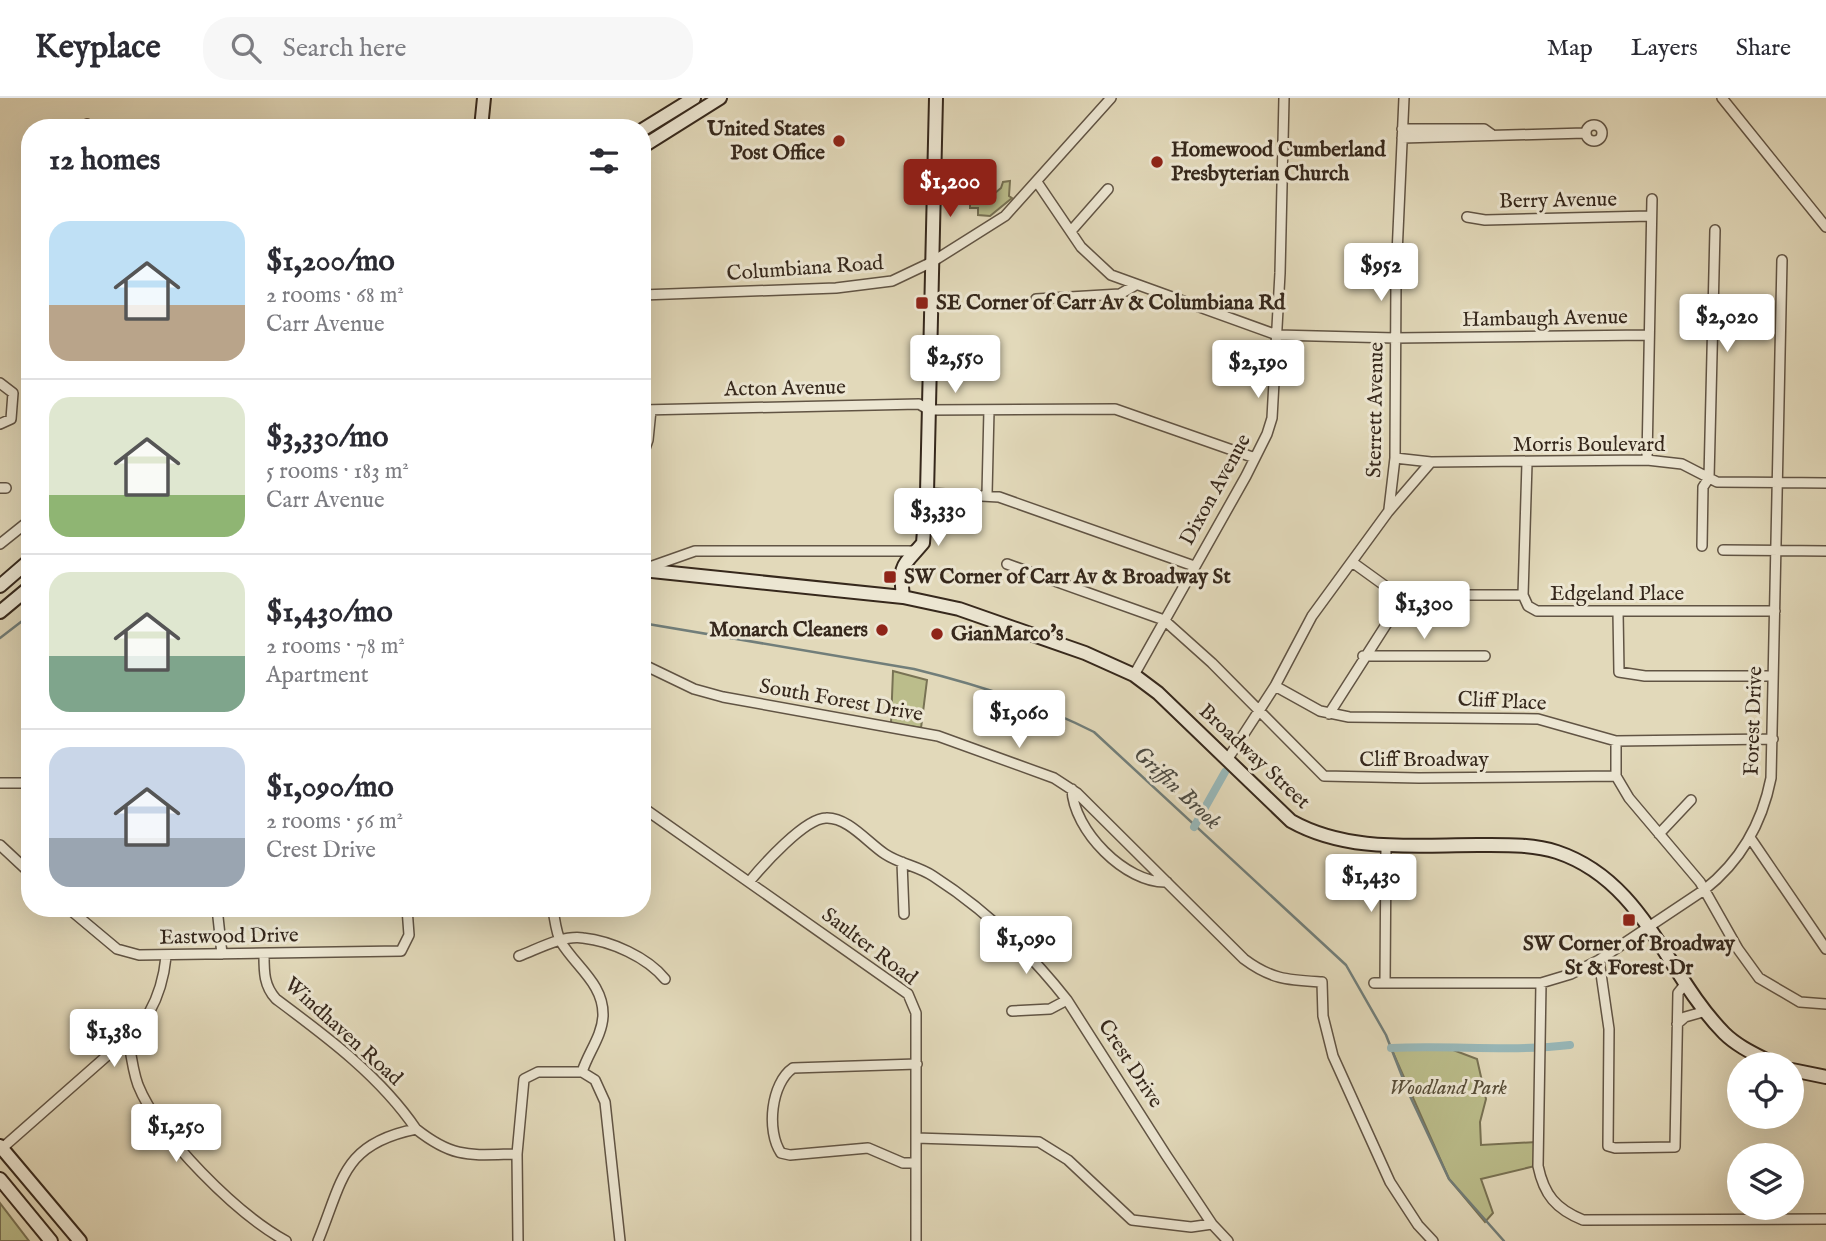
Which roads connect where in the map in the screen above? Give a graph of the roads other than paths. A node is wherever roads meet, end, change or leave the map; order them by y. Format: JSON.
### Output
{"nodes":[{"id":1,"x":484,"y":98,"type":"edge"},
{"id":2,"x":694,"y":98,"type":"edge"},
{"id":3,"x":720,"y":98,"type":"edge"},
{"id":4,"x":936,"y":98,"type":"edge"},
{"id":5,"x":1111,"y":98,"type":"edge"},
{"id":6,"x":1284,"y":98,"type":"edge"},
{"id":7,"x":1404,"y":98,"type":"edge"},
{"id":8,"x":1722,"y":98,"type":"edge"},
{"id":9,"x":482,"y":119,"type":"edge"},
{"id":10,"x":651,"y":124,"type":"edge"},
{"id":11,"x":1585,"y":133,"type":"dead end"},
{"id":12,"x":1402,"y":134,"type":"junction"},
{"id":13,"x":651,"y":141,"type":"edge"},
{"id":14,"x":1037,"y":182,"type":"junction"},
{"id":15,"x":1108,"y":189,"type":"dead end"},
{"id":16,"x":1652,"y":199,"type":"dead end"},
{"id":17,"x":1650,"y":216,"type":"junction"},
{"id":18,"x":1467,"y":217,"type":"dead end"},
{"id":19,"x":1826,"y":228,"type":"edge"},
{"id":20,"x":1715,"y":230,"type":"dead end"},
{"id":21,"x":1071,"y":231,"type":"junction"},
{"id":22,"x":1782,"y":260,"type":"dead end"},
{"id":23,"x":932,"y":262,"type":"junction"},
{"id":24,"x":1134,"y":286,"type":"junction"},
{"id":25,"x":651,"y":296,"type":"edge"},
{"id":26,"x":1036,"y":299,"type":"dead end"},
{"id":27,"x":1276,"y":335,"type":"junction"},
{"id":28,"x":1647,"y":335,"type":"junction"},
{"id":29,"x":1395,"y":338,"type":"junction"},
{"id":30,"x":0,"y":383,"type":"edge"},
{"id":31,"x":651,"y":410,"type":"edge"},
{"id":32,"x":929,"y":410,"type":"junction"},
{"id":33,"x":989,"y":410,"type":"junction"},
{"id":34,"x":0,"y":424,"type":"edge"},
{"id":35,"x":1255,"y":458,"type":"junction"},
{"id":36,"x":1395,"y":458,"type":"junction"},
{"id":37,"x":1647,"y":460,"type":"junction"},
{"id":38,"x":1431,"y":462,"type":"junction"},
{"id":39,"x":1527,"y":463,"type":"junction"},
{"id":40,"x":1709,"y":478,"type":"junction"},
{"id":41,"x":1826,"y":483,"type":"edge"},
{"id":42,"x":1777,"y":484,"type":"junction"},
{"id":43,"x":927,"y":493,"type":"junction"},
{"id":44,"x":987,"y":494,"type":"junction"},
{"id":45,"x":1388,"y":512,"type":"junction"},
{"id":46,"x":21,"y":527,"type":"edge"},
{"id":47,"x":0,"y":544,"type":"edge"},
{"id":48,"x":1702,"y":546,"type":"dead end"},
{"id":49,"x":1723,"y":550,"type":"dead end"},
{"id":50,"x":916,"y":551,"type":"junction"},
{"id":51,"x":1776,"y":551,"type":"junction"},
{"id":52,"x":1826,"y":551,"type":"edge"},
{"id":53,"x":1352,"y":562,"type":"junction"},
{"id":54,"x":1007,"y":564,"type":"dead end"},
{"id":55,"x":651,"y":566,"type":"edge"},
{"id":56,"x":1194,"y":566,"type":"junction"},
{"id":57,"x":21,"y":568,"type":"edge"},
{"id":58,"x":651,"y":570,"type":"edge"},
{"id":59,"x":0,"y":586,"type":"edge"},
{"id":60,"x":21,"y":594,"type":"edge"},
{"id":61,"x":1405,"y":595,"type":"junction"},
{"id":62,"x":1523,"y":595,"type":"junction"},
{"id":63,"x":903,"y":597,"type":"junction"},
{"id":64,"x":1775,"y":611,"type":"junction"},
{"id":65,"x":0,"y":612,"type":"edge"},
{"id":66,"x":1618,"y":612,"type":"junction"},
{"id":67,"x":1164,"y":620,"type":"junction"},
{"id":68,"x":1363,"y":656,"type":"junction"},
{"id":69,"x":1485,"y":656,"type":"dead end"},
{"id":70,"x":651,"y":668,"type":"edge"},
{"id":71,"x":1134,"y":675,"type":"junction"},
{"id":72,"x":1773,"y":676,"type":"junction"},
{"id":73,"x":1275,"y":686,"type":"junction"},
{"id":74,"x":1259,"y":710,"type":"junction"},
{"id":75,"x":1329,"y":714,"type":"junction"},
{"id":76,"x":1773,"y":739,"type":"junction"},
{"id":77,"x":1616,"y":741,"type":"junction"},
{"id":78,"x":1227,"y":760,"type":"junction"},
{"id":79,"x":1616,"y":776,"type":"junction"},
{"id":80,"x":0,"y":783,"type":"edge"},
{"id":81,"x":21,"y":783,"type":"edge"},
{"id":82,"x":1072,"y":789,"type":"junction"},
{"id":83,"x":1691,"y":800,"type":"dead end"},
{"id":84,"x":651,"y":813,"type":"edge"},
{"id":85,"x":1659,"y":834,"type":"junction"},
{"id":86,"x":1751,"y":839,"type":"junction"},
{"id":87,"x":0,"y":845,"type":"edge"},
{"id":88,"x":1386,"y":845,"type":"junction"},
{"id":89,"x":902,"y":862,"type":"junction"},
{"id":90,"x":21,"y":865,"type":"edge"},
{"id":91,"x":750,"y":882,"type":"junction"},
{"id":92,"x":1167,"y":882,"type":"junction"},
{"id":93,"x":1704,"y":891,"type":"junction"},
{"id":94,"x":904,"y":914,"type":"dead end"},
{"id":95,"x":79,"y":917,"type":"edge"},
{"id":96,"x":217,"y":917,"type":"edge"},
{"id":97,"x":408,"y":917,"type":"edge"},
{"id":98,"x":555,"y":917,"type":"edge"},
{"id":99,"x":1649,"y":925,"type":"junction"},
{"id":100,"x":561,"y":941,"type":"junction"},
{"id":101,"x":1826,"y":949,"type":"edge"},
{"id":102,"x":222,"y":954,"type":"junction"},
{"id":103,"x":264,"y":955,"type":"junction"},
{"id":104,"x":519,"y":956,"type":"dead end"},
{"id":105,"x":166,"y":957,"type":"junction"},
{"id":106,"x":1599,"y":960,"type":"junction"},
{"id":107,"x":665,"y":979,"type":"dead end"},
{"id":108,"x":1374,"y":983,"type":"dead end"},
{"id":109,"x":1385,"y":983,"type":"junction"},
{"id":110,"x":1541,"y":983,"type":"junction"},
{"id":111,"x":1686,"y":983,"type":"junction"},
{"id":112,"x":1067,"y":1000,"type":"junction"},
{"id":113,"x":1826,"y":1004,"type":"edge"},
{"id":114,"x":1012,"y":1011,"type":"dead end"},
{"id":115,"x":1706,"y":1011,"type":"junction"},
{"id":116,"x":1677,"y":1024,"type":"junction"},
{"id":117,"x":129,"y":1042,"type":"junction"},
{"id":118,"x":1754,"y":1052,"type":"edge"},
{"id":119,"x":917,"y":1064,"type":"junction"},
{"id":120,"x":582,"y":1072,"type":"junction"},
{"id":121,"x":1804,"y":1072,"type":"edge"},
{"id":122,"x":1826,"y":1077,"type":"edge"},
{"id":123,"x":416,"y":1129,"type":"junction"},
{"id":124,"x":916,"y":1138,"type":"junction"},
{"id":125,"x":1,"y":1148,"type":"edge"},
{"id":126,"x":517,"y":1154,"type":"junction"},
{"id":127,"x":916,"y":1163,"type":"junction"},
{"id":128,"x":0,"y":1179,"type":"edge"},
{"id":129,"x":1826,"y":1219,"type":"edge"},
{"id":130,"x":1212,"y":1224,"type":"junction"},
{"id":131,"x":51,"y":1241,"type":"edge"},
{"id":132,"x":80,"y":1241,"type":"edge"},
{"id":133,"x":286,"y":1241,"type":"edge"},
{"id":134,"x":318,"y":1241,"type":"edge"},
{"id":135,"x":518,"y":1241,"type":"edge"},
{"id":136,"x":620,"y":1241,"type":"edge"},
{"id":137,"x":916,"y":1241,"type":"edge"},
{"id":138,"x":1228,"y":1241,"type":"edge"},
{"id":139,"x":1433,"y":1241,"type":"edge"}],
"edges":[{"from":1,"to":9,"type":"street"},
{"from":2,"to":10,"type":"street"},
{"from":3,"to":13,"type":"street"},
{"from":4,"to":23,"type":"street"},
{"from":5,"to":14,"type":"street","name":"Columbiana Road"},
{"from":6,"to":27,"type":"street","name":"Dixon Avenue"},
{"from":7,"to":12,"type":"street","name":"Sterrett Avenue"},
{"from":8,"to":19,"type":"street"},
{"from":11,"to":12,"type":"street"},
{"from":12,"to":29,"type":"street","name":"Sterrett Avenue"},
{"from":14,"to":21,"type":"street","name":"Hambaugh Avenue"},
{"from":14,"to":23,"type":"street","name":"Columbiana Road"},
{"from":15,"to":21,"type":"street"},
{"from":16,"to":17,"type":"street"},
{"from":17,"to":18,"type":"street","name":"Berry Avenue"},
{"from":17,"to":28,"type":"street"},
{"from":20,"to":40,"type":"street"},
{"from":21,"to":24,"type":"street","name":"Hambaugh Avenue"},
{"from":22,"to":42,"type":"street","name":"Forest Drive"},
{"from":23,"to":25,"type":"street","name":"Columbiana Road"},
{"from":23,"to":32,"type":"street"},
{"from":24,"to":26,"type":"street"},
{"from":24,"to":27,"type":"street","name":"Hambaugh Avenue"},
{"from":27,"to":29,"type":"street","name":"Hambaugh Avenue"},
{"from":27,"to":35,"type":"street","name":"Dixon Avenue"},
{"from":28,"to":29,"type":"street","name":"Hambaugh Avenue"},
{"from":28,"to":37,"type":"street"},
{"from":29,"to":36,"type":"street","name":"Sterrett Avenue"},
{"from":30,"to":34,"type":"street"},
{"from":31,"to":32,"type":"street","name":"Acton Avenue"},
{"from":32,"to":33,"type":"street","name":"Acton Avenue"},
{"from":32,"to":43,"type":"street"},
{"from":33,"to":35,"type":"street","name":"Acton Avenue"},
{"from":33,"to":44,"type":"street"},
{"from":35,"to":56,"type":"street","name":"Dixon Avenue"},
{"from":36,"to":38,"type":"street","name":"Morris Boulevard"},
{"from":36,"to":45,"type":"street","name":"Sterrett Avenue"},
{"from":37,"to":39,"type":"street","name":"Morris Boulevard"},
{"from":37,"to":40,"type":"street","name":"Morris Boulevard"},
{"from":38,"to":39,"type":"street","name":"Morris Boulevard"},
{"from":38,"to":45,"type":"street"},
{"from":39,"to":62,"type":"street"},
{"from":40,"to":42,"type":"street","name":"Morris Boulevard"},
{"from":40,"to":48,"type":"street"},
{"from":41,"to":42,"type":"street","name":"Morris Boulevard"},
{"from":42,"to":51,"type":"street","name":"Forest Drive"},
{"from":43,"to":44,"type":"street"},
{"from":43,"to":50,"type":"street"},
{"from":44,"to":56,"type":"street"},
{"from":45,"to":53,"type":"street"},
{"from":46,"to":47,"type":"street"},
{"from":49,"to":51,"type":"street"},
{"from":50,"to":55,"type":"street"},
{"from":50,"to":63,"type":"street"},
{"from":51,"to":52,"type":"street"},
{"from":51,"to":64,"type":"street","name":"Forest Drive"},
{"from":53,"to":61,"type":"street","name":"Edgeland Place"},
{"from":53,"to":73,"type":"street"},
{"from":54,"to":67,"type":"street"},
{"from":56,"to":67,"type":"street","name":"Dixon Avenue"},
{"from":57,"to":59,"type":"street"},
{"from":58,"to":63,"type":"street","name":"Broadway Street"},
{"from":60,"to":65,"type":"street"},
{"from":61,"to":62,"type":"street","name":"Edgeland Place"},
{"from":61,"to":68,"type":"street"},
{"from":62,"to":66,"type":"street","name":"Edgeland Place"},
{"from":63,"to":71,"type":"street","name":"Broadway Street"},
{"from":64,"to":66,"type":"street","name":"Edgeland Place"},
{"from":64,"to":72,"type":"street","name":"Forest Drive"},
{"from":66,"to":72,"type":"street"},
{"from":67,"to":71,"type":"street","name":"Dixon Avenue"},
{"from":67,"to":74,"type":"street","name":"Cliff Broadway"},
{"from":68,"to":69,"type":"street"},
{"from":68,"to":75,"type":"street"},
{"from":70,"to":82,"type":"street","name":"South Forest Drive"},
{"from":71,"to":78,"type":"street","name":"Broadway Street"},
{"from":72,"to":76,"type":"street","name":"Forest Drive"},
{"from":73,"to":74,"type":"street"},
{"from":73,"to":75,"type":"street","name":"Cliff Place"},
{"from":74,"to":78,"type":"street"},
{"from":74,"to":79,"type":"street","name":"Cliff Broadway"},
{"from":75,"to":77,"type":"street","name":"Cliff Place"},
{"from":76,"to":77,"type":"street","name":"Cliff Place"},
{"from":76,"to":86,"type":"street","name":"Forest Drive"},
{"from":77,"to":79,"type":"street"},
{"from":78,"to":88,"type":"street","name":"Broadway Street"},
{"from":79,"to":85,"type":"street"},
{"from":80,"to":81,"type":"street"},
{"from":82,"to":92,"type":"street","name":"South Forest Drive"},
{"from":82,"to":92,"type":"street"},
{"from":83,"to":85,"type":"street"},
{"from":84,"to":91,"type":"street","name":"Saulter Road"},
{"from":85,"to":93,"type":"street"},
{"from":86,"to":93,"type":"street","name":"Forest Drive"},
{"from":86,"to":101,"type":"street"},
{"from":87,"to":90,"type":"street"},
{"from":88,"to":99,"type":"street","name":"Broadway Street"},
{"from":88,"to":109,"type":"street"},
{"from":89,"to":91,"type":"street","name":"Crest Drive"},
{"from":89,"to":94,"type":"street"},
{"from":89,"to":112,"type":"street","name":"Crest Drive"},
{"from":91,"to":119,"type":"street","name":"Saulter Road"},
{"from":92,"to":139,"type":"street","name":"South Forest Drive"},
{"from":93,"to":99,"type":"street","name":"Forest Drive"},
{"from":93,"to":113,"type":"street"},
{"from":95,"to":105,"type":"street","name":"Eastwood Drive"},
{"from":96,"to":102,"type":"street"},
{"from":97,"to":103,"type":"street","name":"Eastwood Drive"},
{"from":98,"to":100,"type":"street"},
{"from":99,"to":106,"type":"street","name":"Forest Drive"},
{"from":99,"to":111,"type":"street","name":"Broadway Street"},
{"from":100,"to":104,"type":"street"},
{"from":100,"to":107,"type":"street"},
{"from":100,"to":120,"type":"street"},
{"from":102,"to":103,"type":"street","name":"Eastwood Drive"},
{"from":102,"to":105,"type":"street","name":"Eastwood Drive"},
{"from":103,"to":123,"type":"street","name":"Windhaven Road"},
{"from":105,"to":117,"type":"street"},
{"from":106,"to":110,"type":"street","name":"Forest Drive"},
{"from":106,"to":116,"type":"street"},
{"from":108,"to":109,"type":"street","name":"Forest Drive"},
{"from":109,"to":110,"type":"street","name":"Forest Drive"},
{"from":110,"to":129,"type":"street"},
{"from":111,"to":115,"type":"street","name":"Broadway Street"},
{"from":111,"to":116,"type":"street"},
{"from":112,"to":114,"type":"street"},
{"from":112,"to":130,"type":"street","name":"Crest Drive"},
{"from":115,"to":116,"type":"street"},
{"from":115,"to":118,"type":"street","name":"Broadway Street"},
{"from":117,"to":125,"type":"street"},
{"from":117,"to":133,"type":"street"},
{"from":119,"to":124,"type":"street","name":"Saulter Road"},
{"from":119,"to":127,"type":"street"},
{"from":120,"to":126,"type":"street"},
{"from":120,"to":136,"type":"street"},
{"from":121,"to":122,"type":"street"},
{"from":123,"to":126,"type":"street","name":"Windhaven Road"},
{"from":123,"to":134,"type":"street"},
{"from":124,"to":127,"type":"street","name":"Saulter Road"},
{"from":124,"to":130,"type":"street"},
{"from":125,"to":132,"type":"street"},
{"from":126,"to":135,"type":"street"},
{"from":127,"to":137,"type":"street","name":"Saulter Road"},
{"from":128,"to":131,"type":"street"},
{"from":130,"to":138,"type":"street","name":"Crest Drive"}]}
